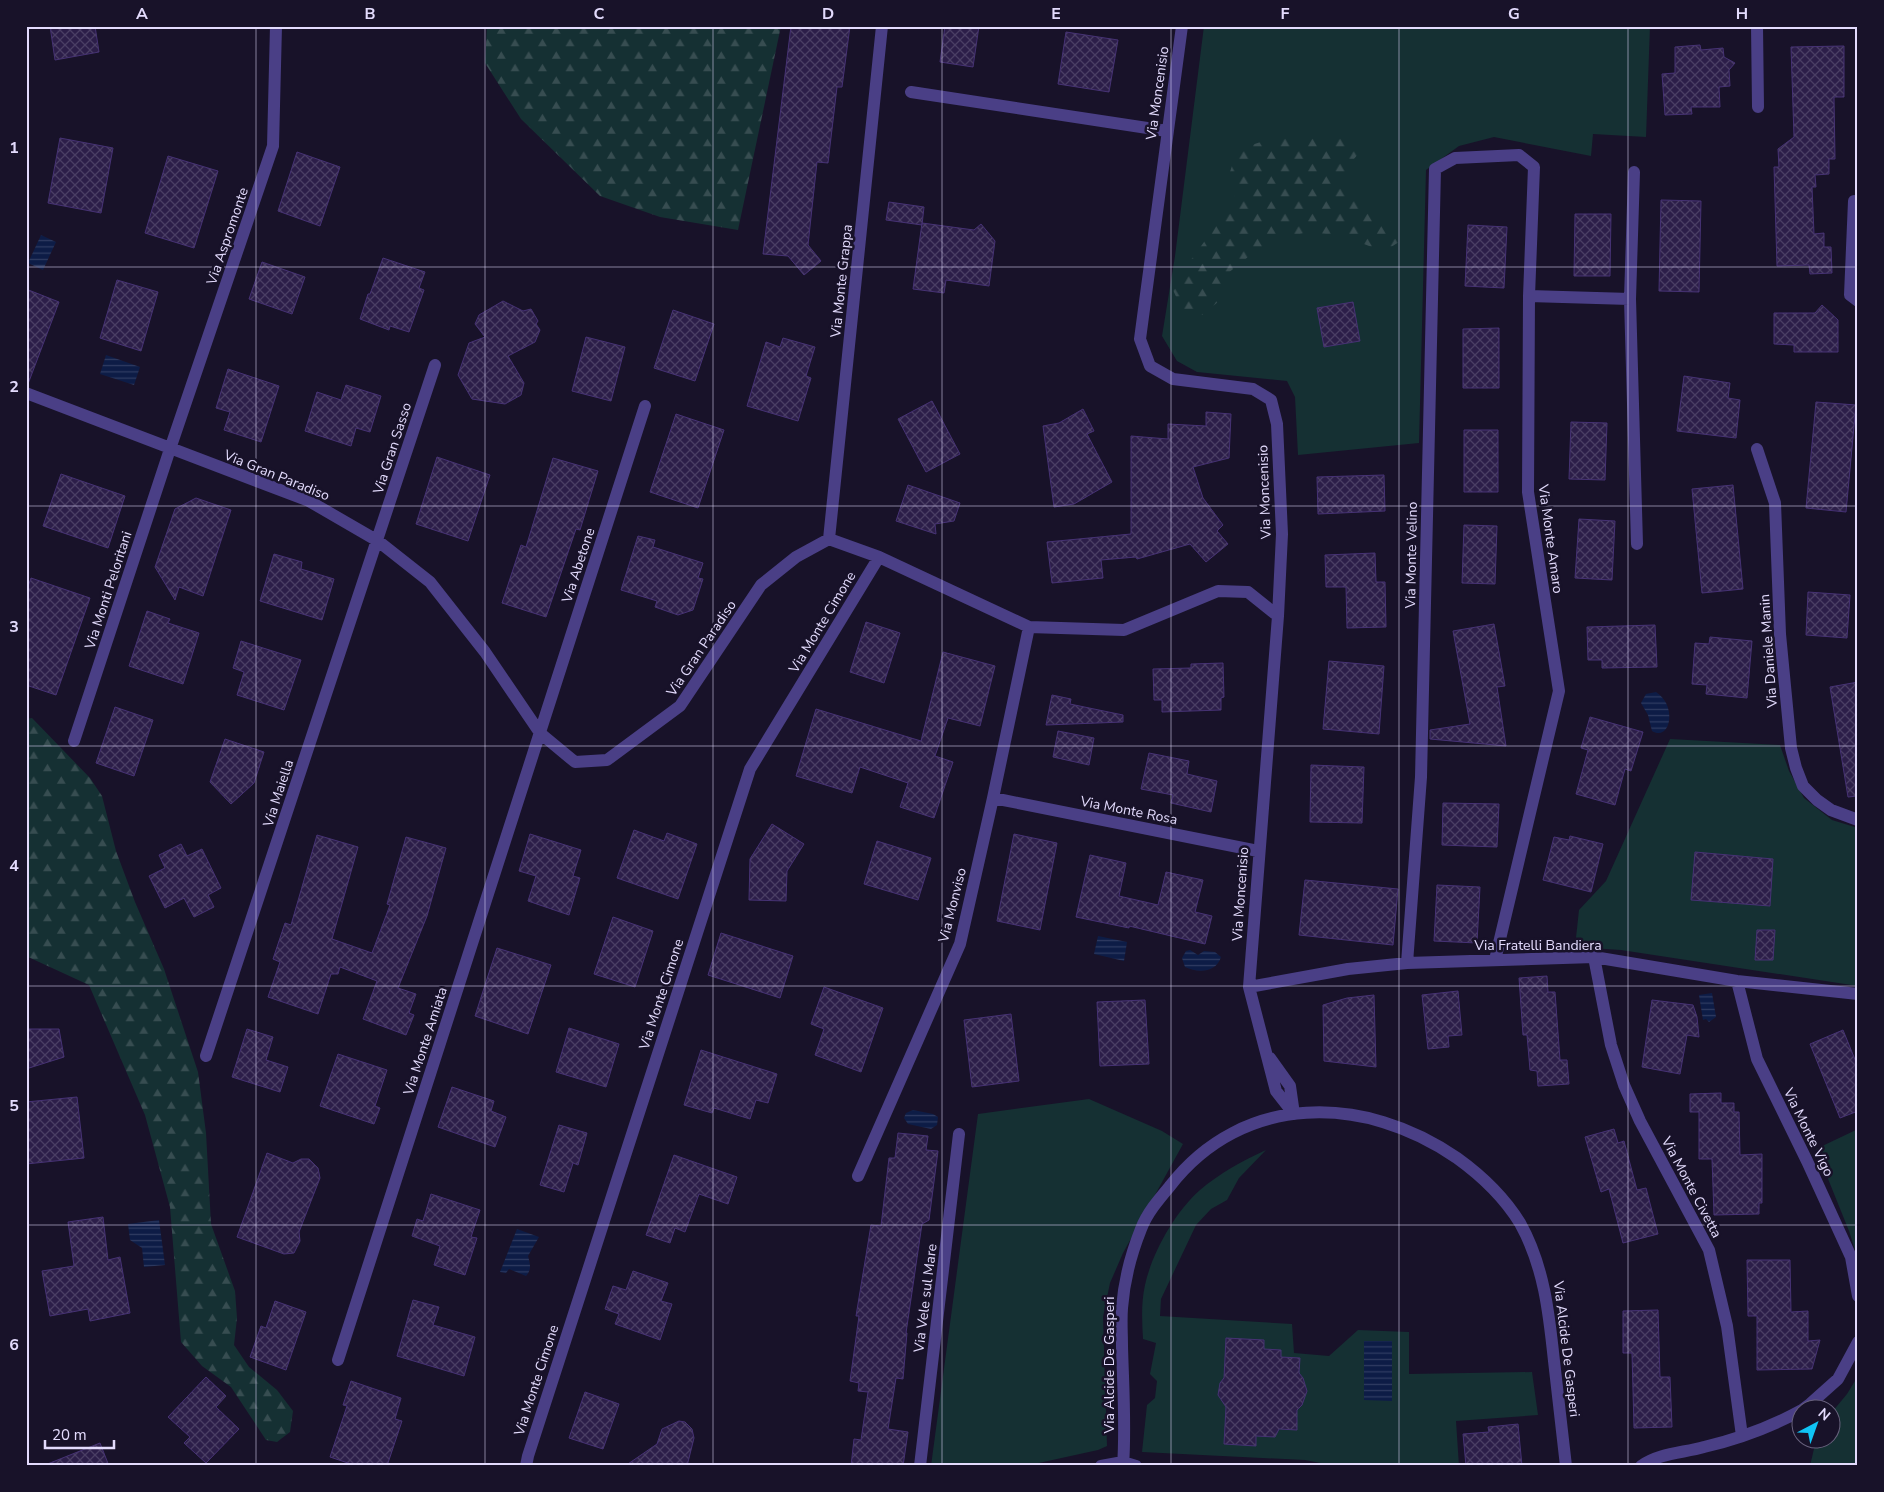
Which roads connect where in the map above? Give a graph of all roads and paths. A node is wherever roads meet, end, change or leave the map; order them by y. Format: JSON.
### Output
{"nodes":[{"id":1,"x":276,"y":26,"type":"edge"},
{"id":2,"x":882,"y":26,"type":"edge"},
{"id":3,"x":1182,"y":26,"type":"edge"},
{"id":4,"x":1757,"y":26,"type":"edge"},
{"id":5,"x":911,"y":92,"type":"dead end"},
{"id":6,"x":1758,"y":107,"type":"dead end"},
{"id":7,"x":1167,"y":131,"type":"junction"},
{"id":8,"x":1455,"y":158,"type":"joint"},
{"id":9,"x":1634,"y":172,"type":"dead end"},
{"id":10,"x":1854,"y":202,"type":"dead end"},
{"id":11,"x":1530,"y":296,"type":"junction"},
{"id":12,"x":1630,"y":299,"type":"junction"},
{"id":13,"x":1858,"y":301,"type":"edge"},
{"id":14,"x":435,"y":365,"type":"dead end"},
{"id":15,"x":26,"y":394,"type":"edge"},
{"id":16,"x":645,"y":406,"type":"dead end"},
{"id":17,"x":170,"y":449,"type":"junction"},
{"id":18,"x":1757,"y":449,"type":"dead end"},
{"id":19,"x":829,"y":539,"type":"junction"},
{"id":20,"x":378,"y":541,"type":"junction"},
{"id":21,"x":1637,"y":544,"type":"dead end"},
{"id":22,"x":879,"y":556,"type":"junction"},
{"id":23,"x":1278,"y":616,"type":"junction"},
{"id":24,"x":1030,"y":627,"type":"junction"},
{"id":25,"x":540,"y":733,"type":"junction"},
{"id":26,"x":74,"y":741,"type":"dead end"},
{"id":27,"x":993,"y":798,"type":"junction"},
{"id":28,"x":1858,"y":820,"type":"edge"},
{"id":29,"x":1258,"y":851,"type":"junction"},
{"id":30,"x":1594,"y":957,"type":"junction"},
{"id":31,"x":1496,"y":960,"type":"junction"},
{"id":32,"x":1406,"y":964,"type":"junction"},
{"id":33,"x":1737,"y":981,"type":"junction"},
{"id":34,"x":1249,"y":987,"type":"junction"},
{"id":35,"x":1858,"y":994,"type":"edge"},
{"id":36,"x":206,"y":1056,"type":"dead end"},
{"id":37,"x":1294,"y":1114,"type":"junction"},
{"id":38,"x":959,"y":1134,"type":"dead end"},
{"id":39,"x":858,"y":1176,"type":"dead end"},
{"id":40,"x":1858,"y":1296,"type":"edge"},
{"id":41,"x":1858,"y":1342,"type":"edge"},
{"id":42,"x":338,"y":1360,"type":"dead end"},
{"id":43,"x":1814,"y":1400,"type":"edge"},
{"id":44,"x":1792,"y":1415,"type":"edge"},
{"id":45,"x":1742,"y":1436,"type":"junction"},
{"id":46,"x":1123,"y":1464,"type":"edge"},
{"id":47,"x":526,"y":1466,"type":"edge"},
{"id":48,"x":920,"y":1466,"type":"edge"},
{"id":49,"x":1101,"y":1466,"type":"edge"},
{"id":50,"x":1136,"y":1466,"type":"edge"},
{"id":51,"x":1566,"y":1466,"type":"edge"},
{"id":52,"x":1641,"y":1466,"type":"edge"}],
"edges":[{"from":1,"to":17,"type":"street","name":"Via Aspromonte"},
{"from":2,"to":19,"type":"street","name":"Via Monte Grappa"},
{"from":3,"to":7,"type":"street","name":"Via Moncenisio"},
{"from":4,"to":6,"type":"street"},
{"from":5,"to":7,"type":"street"},
{"from":7,"to":23,"type":"street","name":"Via Moncenisio"},
{"from":8,"to":11,"type":"street","name":"Via Monte Amaro"},
{"from":8,"to":32,"type":"street","name":"Via Monte Velino"},
{"from":9,"to":12,"type":"street"},
{"from":10,"to":13,"type":"street"},
{"from":11,"to":12,"type":"street"},
{"from":11,"to":31,"type":"street","name":"Via Monte Amaro"},
{"from":12,"to":21,"type":"street"},
{"from":14,"to":20,"type":"street","name":"Via Gran Sasso"},
{"from":15,"to":17,"type":"street","name":"Via Gran Paradiso"},
{"from":16,"to":25,"type":"street","name":"Via Abetone"},
{"from":17,"to":20,"type":"street","name":"Via Gran Paradiso"},
{"from":17,"to":26,"type":"street","name":"Via Monti Peloritani"},
{"from":18,"to":28,"type":"street","name":"Via Daniele Manin"},
{"from":19,"to":22,"type":"street"},
{"from":19,"to":25,"type":"street","name":"Via Gran Paradiso"},
{"from":20,"to":25,"type":"street","name":"Via Gran Paradiso"},
{"from":20,"to":36,"type":"street","name":"Via Maiella"},
{"from":22,"to":24,"type":"street"},
{"from":22,"to":47,"type":"street","name":"Via Monte Cimone"},
{"from":23,"to":24,"type":"street"},
{"from":23,"to":29,"type":"street","name":"Via Moncenisio"},
{"from":24,"to":27,"type":"street","name":"Via Monviso"},
{"from":25,"to":42,"type":"street","name":"Via Monte Amiata"},
{"from":27,"to":29,"type":"street","name":"Via Monte Rosa"},
{"from":27,"to":39,"type":"street","name":"Via Monviso"},
{"from":29,"to":34,"type":"street","name":"Via Moncenisio"},
{"from":30,"to":31,"type":"street","name":"Via Fratelli Bandiera"},
{"from":30,"to":33,"type":"street","name":"Via Fratelli Bandiera"},
{"from":30,"to":45,"type":"street","name":"Via Monte Civetta"},
{"from":31,"to":32,"type":"street","name":"Via Fratelli Bandiera"},
{"from":32,"to":34,"type":"street","name":"Via Fratelli Bandiera"},
{"from":33,"to":35,"type":"street","name":"Via Fratelli Bandiera"},
{"from":33,"to":40,"type":"street","name":"Via Monte Vigo"},
{"from":34,"to":37,"type":"street","name":"Via Moncenisio"},
{"from":37,"to":46,"type":"street","name":"Via Alcide De Gasperi"},
{"from":37,"to":51,"type":"street","name":"Via Alcide De Gasperi"},
{"from":38,"to":48,"type":"street","name":"Via Vele sul Mare"},
{"from":41,"to":43,"type":"street"},
{"from":44,"to":45,"type":"street"},
{"from":45,"to":52,"type":"street"},
{"from":46,"to":49,"type":"street"},
{"from":46,"to":50,"type":"street"}]}
